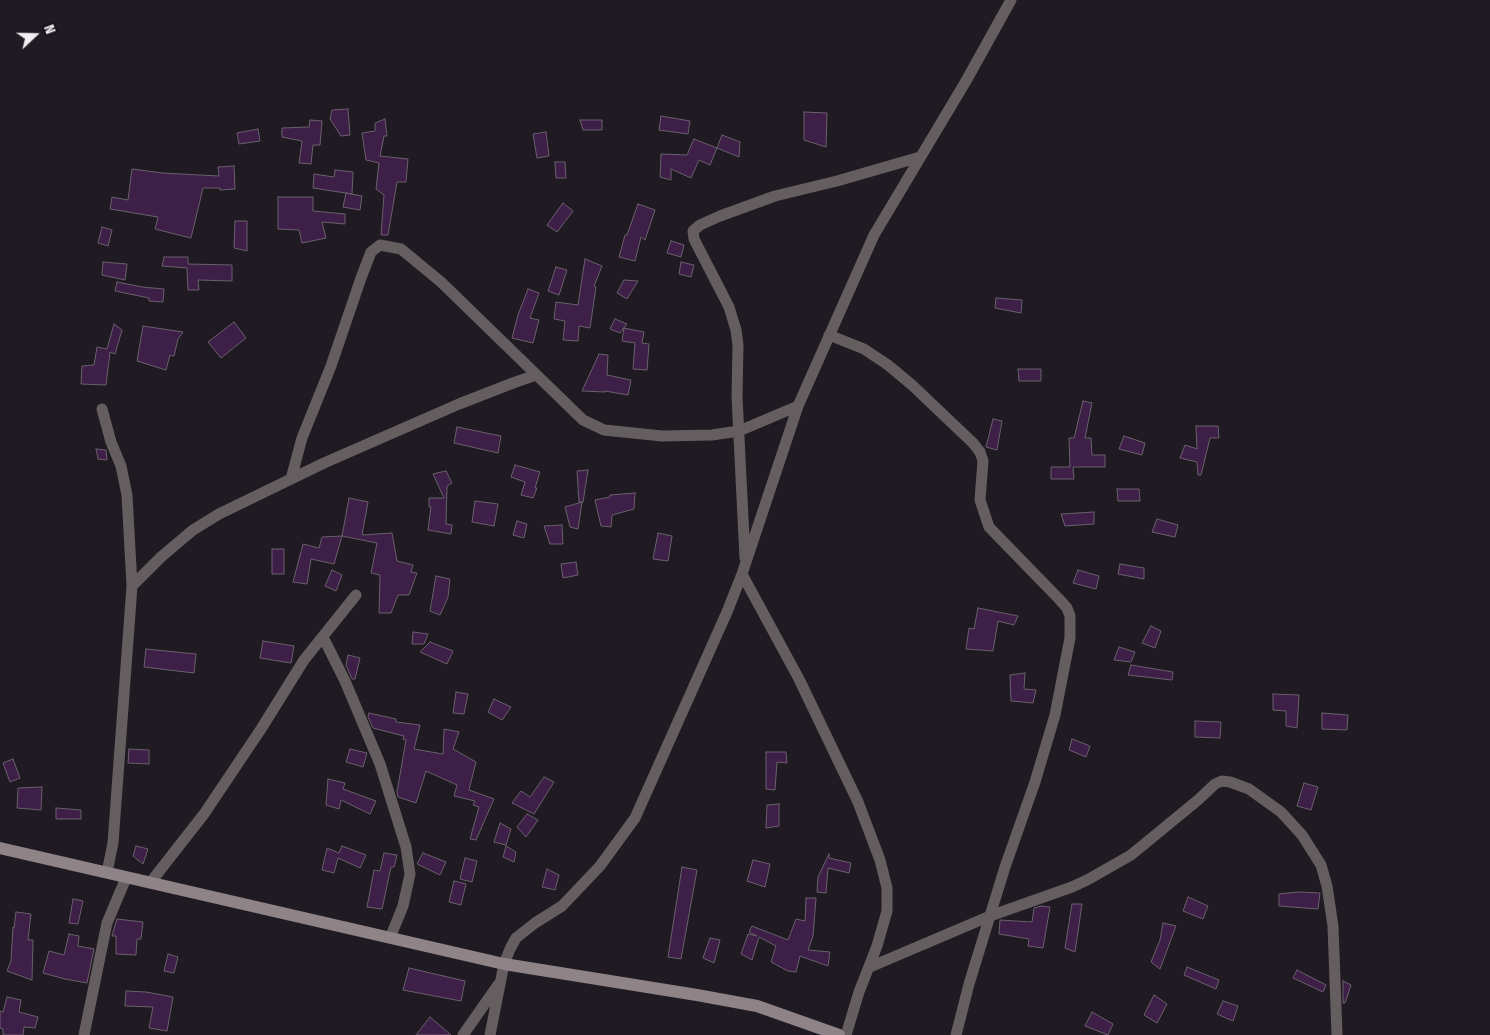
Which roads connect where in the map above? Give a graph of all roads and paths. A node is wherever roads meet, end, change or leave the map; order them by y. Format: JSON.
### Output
{"nodes":[{"id":1,"x":1010,"y":0,"type":"edge"},
{"id":2,"x":920,"y":157,"type":"junction"},
{"id":3,"x":829,"y":335,"type":"junction"},
{"id":4,"x":536,"y":376,"type":"junction"},
{"id":5,"x":798,"y":406,"type":"junction"},
{"id":6,"x":102,"y":409,"type":"dead end"},
{"id":7,"x":739,"y":431,"type":"junction"},
{"id":8,"x":291,"y":479,"type":"junction"},
{"id":9,"x":744,"y":569,"type":"junction"},
{"id":10,"x":132,"y":586,"type":"junction"},
{"id":11,"x":356,"y":594,"type":"dead end"},
{"id":12,"x":323,"y":637,"type":"junction"},
{"id":13,"x":0,"y":848,"type":"edge"},
{"id":14,"x":108,"y":872,"type":"junction"},
{"id":15,"x":126,"y":878,"type":"junction"},
{"id":16,"x":150,"y":883,"type":"junction"},
{"id":17,"x":990,"y":916,"type":"junction"},
{"id":18,"x":390,"y":938,"type":"junction"},
{"id":19,"x":504,"y":964,"type":"junction"},
{"id":20,"x":870,"y":966,"type":"junction"},
{"id":21,"x":500,"y":982,"type":"junction"},
{"id":22,"x":84,"y":1035,"type":"edge"},
{"id":23,"x":463,"y":1035,"type":"edge"},
{"id":24,"x":490,"y":1035,"type":"edge"},
{"id":25,"x":839,"y":1035,"type":"edge"},
{"id":26,"x":846,"y":1035,"type":"edge"},
{"id":27,"x":956,"y":1035,"type":"edge"},
{"id":28,"x":1337,"y":1035,"type":"edge"}],
"edges":[{"from":1,"to":2,"type":"street"},
{"from":2,"to":3,"type":"street"},
{"from":2,"to":7,"type":"street"},
{"from":3,"to":5,"type":"street"},
{"from":3,"to":17,"type":"street"},
{"from":4,"to":7,"type":"street"},
{"from":4,"to":8,"type":"street"},
{"from":4,"to":8,"type":"street"},
{"from":5,"to":7,"type":"street"},
{"from":5,"to":9,"type":"street"},
{"from":6,"to":10,"type":"street"},
{"from":7,"to":9,"type":"street"},
{"from":8,"to":10,"type":"street"},
{"from":9,"to":19,"type":"street"},
{"from":9,"to":20,"type":"street"},
{"from":10,"to":14,"type":"street"},
{"from":11,"to":12,"type":"street"},
{"from":12,"to":16,"type":"street"},
{"from":12,"to":18,"type":"street"},
{"from":13,"to":14,"type":"main road"},
{"from":14,"to":15,"type":"main road"},
{"from":15,"to":16,"type":"main road"},
{"from":15,"to":22,"type":"street"},
{"from":16,"to":18,"type":"main road"},
{"from":17,"to":20,"type":"street"},
{"from":17,"to":27,"type":"street"},
{"from":17,"to":28,"type":"street"},
{"from":18,"to":19,"type":"main road"},
{"from":19,"to":21,"type":"street"},
{"from":19,"to":25,"type":"main road"},
{"from":20,"to":26,"type":"street"},
{"from":21,"to":23,"type":"street"},
{"from":21,"to":24,"type":"street"}]}
